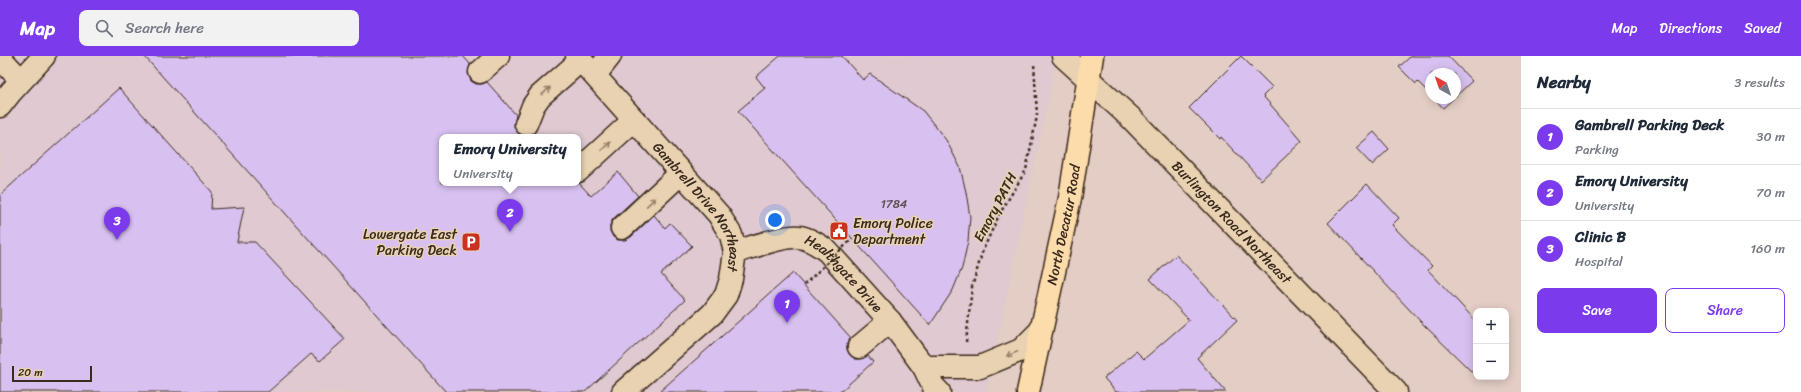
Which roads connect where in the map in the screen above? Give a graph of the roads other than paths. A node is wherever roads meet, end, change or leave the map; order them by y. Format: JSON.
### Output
{"nodes":[{"id":1,"x":498,"y":56,"type":"edge"},
{"id":2,"x":610,"y":56,"type":"edge"},
{"id":3,"x":1063,"y":56,"type":"edge"},
{"id":4,"x":1092,"y":56,"type":"edge"},
{"id":5,"x":0,"y":58,"type":"edge"},
{"id":6,"x":584,"y":64,"type":"edge"},
{"id":7,"x":31,"y":65,"type":"edge"},
{"id":8,"x":480,"y":72,"type":"dead end"},
{"id":9,"x":1087,"y":78,"type":"junction"},
{"id":10,"x":0,"y":106,"type":"edge"},
{"id":11,"x":634,"y":120,"type":"junction"},
{"id":12,"x":526,"y":124,"type":"dead end"},
{"id":13,"x":581,"y":168,"type":"edge"},
{"id":14,"x":681,"y":174,"type":"junction"},
{"id":15,"x":622,"y":228,"type":"dead end"},
{"id":16,"x":735,"y":252,"type":"junction"},
{"id":17,"x":890,"y":321,"type":"junction"},
{"id":18,"x":1042,"y":330,"type":"junction"},
{"id":19,"x":859,"y":348,"type":"dead end"},
{"id":20,"x":924,"y":367,"type":"junction"},
{"id":21,"x":623,"y":392,"type":"edge"},
{"id":22,"x":939,"y":392,"type":"edge"},
{"id":23,"x":1028,"y":392,"type":"edge"},
{"id":24,"x":1396,"y":392,"type":"edge"}],
"edges":[{"from":1,"to":8,"type":"street"},
{"from":2,"to":6,"type":"street"},
{"from":3,"to":9,"type":"street","name":"Burlington Road Northeast"},
{"from":4,"to":9,"type":"main road","name":"North Decatur Road"},
{"from":5,"to":7,"type":"street"},
{"from":6,"to":11,"type":"street","name":"Gambrell Drive Northeast"},
{"from":12,"to":6,"type":"street","one_way":true},
{"from":7,"to":10,"type":"street"},
{"from":9,"to":18,"type":"main road","name":"North Decatur Road"},
{"from":9,"to":24,"type":"street","name":"Burlington Road Northeast"},
{"from":13,"to":11,"type":"street","one_way":true},
{"from":11,"to":14,"type":"street","name":"Gambrell Drive Northeast"},
{"from":15,"to":14,"type":"street","one_way":true},
{"from":14,"to":16,"type":"street","name":"Gambrell Drive Northeast"},
{"from":16,"to":17,"type":"street","name":"Healthgate Drive"},
{"from":16,"to":21,"type":"street","name":"Gambrell Drive Northeast"},
{"from":17,"to":19,"type":"street"},
{"from":17,"to":20,"type":"street","name":"Healthgate Drive"},
{"from":18,"to":20,"type":"street","one_way":true},
{"from":18,"to":23,"type":"main road","name":"North Decatur Road"},
{"from":20,"to":22,"type":"street","name":"Healthgate Drive"}]}
